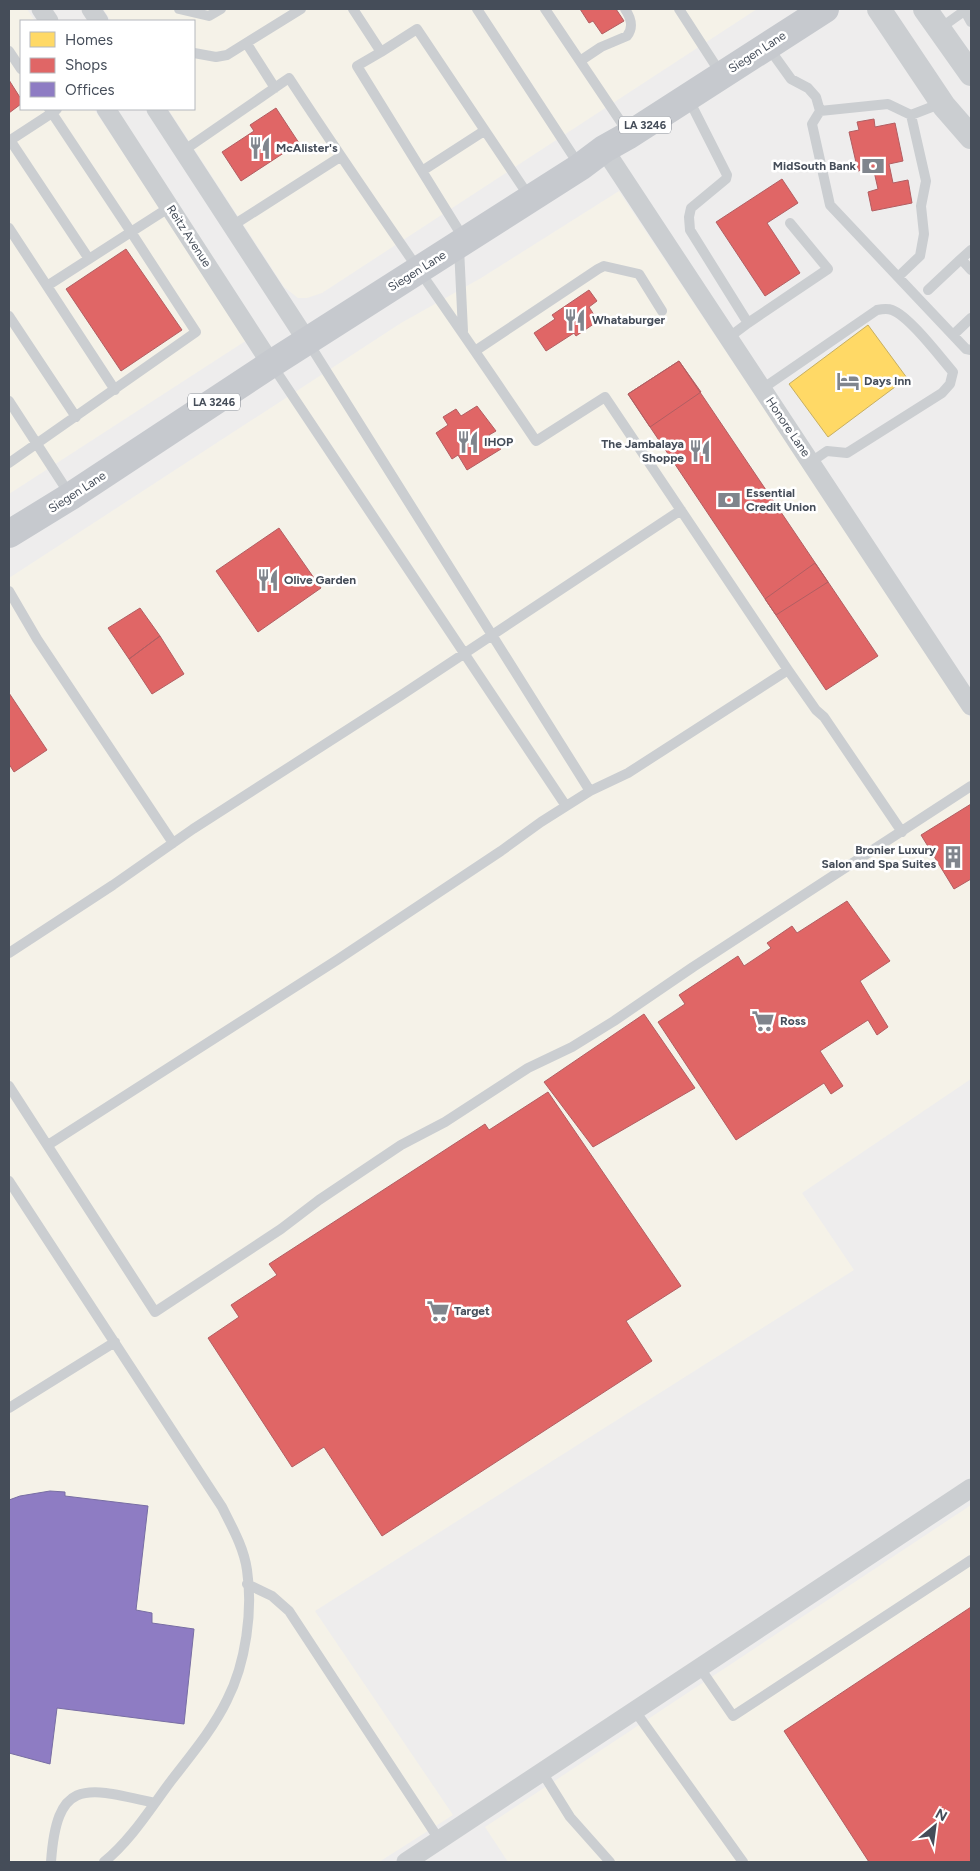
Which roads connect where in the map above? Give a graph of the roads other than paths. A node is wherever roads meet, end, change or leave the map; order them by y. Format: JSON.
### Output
{"nodes":[{"id":1,"x":41,"y":9,"type":"edge"},
{"id":2,"x":91,"y":9,"type":"edge"},
{"id":3,"x":179,"y":9,"type":"edge"},
{"id":4,"x":221,"y":9,"type":"edge"},
{"id":5,"x":301,"y":9,"type":"edge"},
{"id":6,"x":353,"y":9,"type":"edge"},
{"id":7,"x":477,"y":9,"type":"edge"},
{"id":8,"x":545,"y":9,"type":"edge"},
{"id":9,"x":625,"y":9,"type":"edge"},
{"id":10,"x":679,"y":9,"type":"edge"},
{"id":11,"x":825,"y":9,"type":"edge"},
{"id":12,"x":879,"y":9,"type":"edge"},
{"id":13,"x":925,"y":9,"type":"edge"},
{"id":14,"x":966,"y":10,"type":"edge"},
{"id":15,"x":49,"y":20,"type":"edge"},
{"id":16,"x":98,"y":20,"type":"edge"},
{"id":17,"x":971,"y":22,"type":"edge"},
{"id":18,"x":939,"y":29,"type":"junction"},
{"id":19,"x":247,"y":44,"type":"junction"},
{"id":20,"x":767,"y":46,"type":"junction"},
{"id":21,"x":9,"y":51,"type":"edge"},
{"id":22,"x":381,"y":52,"type":"junction"},
{"id":23,"x":195,"y":53,"type":"edge"},
{"id":24,"x":580,"y":61,"type":"junction"},
{"id":25,"x":20,"y":68,"type":"edge"},
{"id":26,"x":971,"y":74,"type":"edge"},
{"id":27,"x":722,"y":75,"type":"junction"},
{"id":28,"x":275,"y":88,"type":"junction"},
{"id":29,"x":688,"y":98,"type":"junction"},
{"id":30,"x":942,"y":103,"type":"junction"},
{"id":31,"x":53,"y":110,"type":"edge"},
{"id":32,"x":107,"y":110,"type":"edge"},
{"id":33,"x":157,"y":110,"type":"edge"},
{"id":34,"x":820,"y":111,"type":"junction"},
{"id":35,"x":910,"y":115,"type":"junction"},
{"id":36,"x":484,"y":131,"type":"junction"},
{"id":37,"x":630,"y":135,"type":"junction"},
{"id":38,"x":971,"y":137,"type":"edge"},
{"id":39,"x":10,"y":140,"type":"edge"},
{"id":40,"x":604,"y":149,"type":"junction"},
{"id":41,"x":183,"y":151,"type":"junction"},
{"id":42,"x":340,"y":157,"type":"junction"},
{"id":43,"x":580,"y":167,"type":"junction"},
{"id":44,"x":422,"y":171,"type":"junction"},
{"id":45,"x":530,"y":199,"type":"junction"},
{"id":46,"x":170,"y":207,"type":"junction"},
{"id":47,"x":790,"y":223,"type":"dead end"},
{"id":48,"x":232,"y":226,"type":"junction"},
{"id":49,"x":9,"y":228,"type":"edge"},
{"id":50,"x":131,"y":232,"type":"junction"},
{"id":51,"x":462,"y":242,"type":"junction"},
{"id":52,"x":971,"y":250,"type":"edge"},
{"id":53,"x":89,"y":259,"type":"junction"},
{"id":54,"x":961,"y":259,"type":"junction"},
{"id":55,"x":420,"y":270,"type":"junction"},
{"id":56,"x":971,"y":270,"type":"edge"},
{"id":57,"x":898,"y":277,"type":"junction"},
{"id":58,"x":47,"y":286,"type":"junction"},
{"id":59,"x":928,"y":290,"type":"dead end"},
{"id":60,"x":662,"y":311,"type":"dead end"},
{"id":61,"x":9,"y":316,"type":"edge"},
{"id":62,"x":971,"y":318,"type":"edge"},
{"id":63,"x":748,"y":323,"type":"junction"},
{"id":64,"x":464,"y":332,"type":"junction"},
{"id":65,"x":953,"y":335,"type":"junction"},
{"id":66,"x":728,"y":338,"type":"junction"},
{"id":67,"x":307,"y":341,"type":"junction"},
{"id":68,"x":971,"y":350,"type":"edge"},
{"id":69,"x":475,"y":351,"type":"junction"},
{"id":70,"x":271,"y":364,"type":"junction"},
{"id":71,"x":762,"y":389,"type":"junction"},
{"id":72,"x":115,"y":390,"type":"junction"},
{"id":73,"x":9,"y":401,"type":"edge"},
{"id":74,"x":76,"y":417,"type":"junction"},
{"id":75,"x":36,"y":445,"type":"junction"},
{"id":76,"x":811,"y":462,"type":"junction"},
{"id":77,"x":9,"y":463,"type":"edge"},
{"id":78,"x":71,"y":496,"type":"junction"},
{"id":79,"x":681,"y":510,"type":"junction"},
{"id":80,"x":9,"y":534,"type":"edge"},
{"id":81,"x":9,"y":591,"type":"edge"},
{"id":82,"x":493,"y":634,"type":"junction"},
{"id":83,"x":464,"y":653,"type":"junction"},
{"id":84,"x":788,"y":670,"type":"junction"},
{"id":85,"x":971,"y":706,"type":"edge"},
{"id":86,"x":971,"y":786,"type":"edge"},
{"id":87,"x":590,"y":791,"type":"junction"},
{"id":88,"x":566,"y":806,"type":"junction"},
{"id":89,"x":902,"y":832,"type":"junction"},
{"id":90,"x":173,"y":843,"type":"junction"},
{"id":91,"x":9,"y":953,"type":"edge"},
{"id":92,"x":9,"y":1086,"type":"edge"},
{"id":93,"x":48,"y":1145,"type":"junction"},
{"id":94,"x":9,"y":1181,"type":"edge"},
{"id":95,"x":115,"y":1342,"type":"junction"},
{"id":96,"x":9,"y":1408,"type":"edge"},
{"id":97,"x":971,"y":1488,"type":"edge"},
{"id":98,"x":971,"y":1560,"type":"edge"},
{"id":99,"x":247,"y":1584,"type":"junction"},
{"id":100,"x":700,"y":1668,"type":"junction"},
{"id":101,"x":635,"y":1712,"type":"junction"},
{"id":102,"x":542,"y":1772,"type":"junction"},
{"id":103,"x":155,"y":1803,"type":"junction"},
{"id":104,"x":440,"y":1841,"type":"junction"},
{"id":105,"x":51,"y":1862,"type":"edge"},
{"id":106,"x":104,"y":1862,"type":"edge"},
{"id":107,"x":406,"y":1862,"type":"edge"},
{"id":108,"x":610,"y":1862,"type":"edge"},
{"id":109,"x":743,"y":1862,"type":"edge"}],
"edges":[{"from":1,"to":15,"type":"street"},
{"from":2,"to":16,"type":"street"},
{"from":3,"to":4,"type":"lane"},
{"from":5,"to":19,"type":"lane"},
{"from":6,"to":22,"type":"lane"},
{"from":7,"to":43,"type":"lane"},
{"from":8,"to":24,"type":"lane"},
{"from":9,"to":24,"type":"lane"},
{"from":10,"to":27,"type":"lane"},
{"from":11,"to":20,"type":"main road","name":"Siegen Lane","number":"LA 3246"},
{"from":12,"to":30,"type":"street"},
{"from":13,"to":18,"type":"street"},
{"from":14,"to":17,"type":"lane"},
{"from":14,"to":18,"type":"lane"},
{"from":18,"to":26,"type":"street"},
{"from":19,"to":23,"type":"lane"},
{"from":19,"to":28,"type":"lane"},
{"from":20,"to":27,"type":"main road","name":"Siegen Lane","number":"LA 3246"},
{"from":20,"to":34,"type":"lane"},
{"from":21,"to":25,"type":"lane"},
{"from":22,"to":36,"type":"lane"},
{"from":22,"to":44,"type":"lane"},
{"from":24,"to":37,"type":"lane"},
{"from":27,"to":29,"type":"main road","name":"Siegen Lane","number":"LA 3246"},
{"from":28,"to":41,"type":"lane"},
{"from":28,"to":42,"type":"lane"},
{"from":29,"to":37,"type":"main road","name":"Siegen Lane","number":"LA 3246"},
{"from":29,"to":63,"type":"lane"},
{"from":30,"to":35,"type":"lane"},
{"from":30,"to":38,"type":"street"},
{"from":31,"to":39,"type":"lane"},
{"from":31,"to":50,"type":"lane"},
{"from":32,"to":46,"type":"street","name":"Reitz Avenue"},
{"from":33,"to":41,"type":"street"},
{"from":34,"to":35,"type":"lane"},
{"from":34,"to":57,"type":"lane"},
{"from":35,"to":57,"type":"lane"},
{"from":36,"to":44,"type":"lane"},
{"from":36,"to":45,"type":"lane"},
{"from":37,"to":40,"type":"main road","name":"Siegen Lane","number":"LA 3246"},
{"from":39,"to":53,"type":"lane"},
{"from":40,"to":43,"type":"main road","name":"Siegen Lane","number":"LA 3246"},
{"from":40,"to":66,"type":"street","name":"Honore Lane"},
{"from":41,"to":48,"type":"street"},
{"from":42,"to":48,"type":"lane"},
{"from":42,"to":55,"type":"lane"},
{"from":43,"to":45,"type":"main road","name":"Siegen Lane","number":"LA 3246"},
{"from":44,"to":51,"type":"lane"},
{"from":45,"to":51,"type":"main road","name":"Siegen Lane","number":"LA 3246"},
{"from":46,"to":50,"type":"lane"},
{"from":46,"to":70,"type":"street","name":"Reitz Avenue"},
{"from":47,"to":63,"type":"lane"},
{"from":48,"to":67,"type":"street"},
{"from":49,"to":58,"type":"lane"},
{"from":50,"to":53,"type":"lane"},
{"from":50,"to":72,"type":"lane"},
{"from":51,"to":55,"type":"main road","name":"Siegen Lane","number":"LA 3246"},
{"from":51,"to":64,"type":"lane"},
{"from":52,"to":54,"type":"lane"},
{"from":53,"to":58,"type":"lane"},
{"from":54,"to":56,"type":"lane"},
{"from":54,"to":59,"type":"lane"},
{"from":55,"to":64,"type":"lane"},
{"from":55,"to":67,"type":"main road","name":"Siegen Lane","number":"LA 3246"},
{"from":57,"to":65,"type":"lane"},
{"from":58,"to":72,"type":"lane"},
{"from":60,"to":69,"type":"lane"},
{"from":61,"to":74,"type":"lane"},
{"from":62,"to":65,"type":"lane"},
{"from":63,"to":66,"type":"lane"},
{"from":64,"to":69,"type":"lane"},
{"from":65,"to":68,"type":"lane"},
{"from":66,"to":71,"type":"street","name":"Honore Lane"},
{"from":67,"to":70,"type":"main road","name":"Siegen Lane","number":"LA 3246"},
{"from":67,"to":82,"type":"lane"},
{"from":69,"to":79,"type":"lane"},
{"from":70,"to":78,"type":"main road","name":"Siegen Lane","number":"LA 3246"},
{"from":70,"to":83,"type":"lane"},
{"from":71,"to":76,"type":"street","name":"Honore Lane"},
{"from":71,"to":76,"type":"lane"},
{"from":72,"to":74,"type":"lane"},
{"from":73,"to":75,"type":"lane"},
{"from":74,"to":75,"type":"lane"},
{"from":75,"to":77,"type":"lane"},
{"from":75,"to":78,"type":"lane"},
{"from":76,"to":85,"type":"street","name":"Honore Lane"},
{"from":78,"to":80,"type":"main road","name":"Siegen Lane","number":"LA 3246"},
{"from":79,"to":82,"type":"lane"},
{"from":79,"to":84,"type":"lane"},
{"from":81,"to":90,"type":"lane"},
{"from":82,"to":83,"type":"lane"},
{"from":82,"to":87,"type":"lane"},
{"from":83,"to":88,"type":"lane"},
{"from":83,"to":90,"type":"lane"},
{"from":84,"to":87,"type":"lane"},
{"from":84,"to":89,"type":"lane"},
{"from":86,"to":89,"type":"lane"},
{"from":87,"to":88,"type":"lane"},
{"from":88,"to":93,"type":"lane"},
{"from":89,"to":93,"type":"lane"},
{"from":90,"to":91,"type":"lane"},
{"from":92,"to":93,"type":"lane"},
{"from":94,"to":95,"type":"lane"},
{"from":95,"to":96,"type":"lane"},
{"from":95,"to":99,"type":"lane"},
{"from":97,"to":100,"type":"street"},
{"from":98,"to":100,"type":"lane"},
{"from":99,"to":103,"type":"lane"},
{"from":99,"to":104,"type":"lane"},
{"from":100,"to":101,"type":"street"},
{"from":101,"to":102,"type":"street"},
{"from":101,"to":109,"type":"lane"},
{"from":102,"to":104,"type":"street"},
{"from":102,"to":108,"type":"lane"},
{"from":103,"to":105,"type":"lane"},
{"from":103,"to":106,"type":"lane"},
{"from":104,"to":107,"type":"street"}]}
